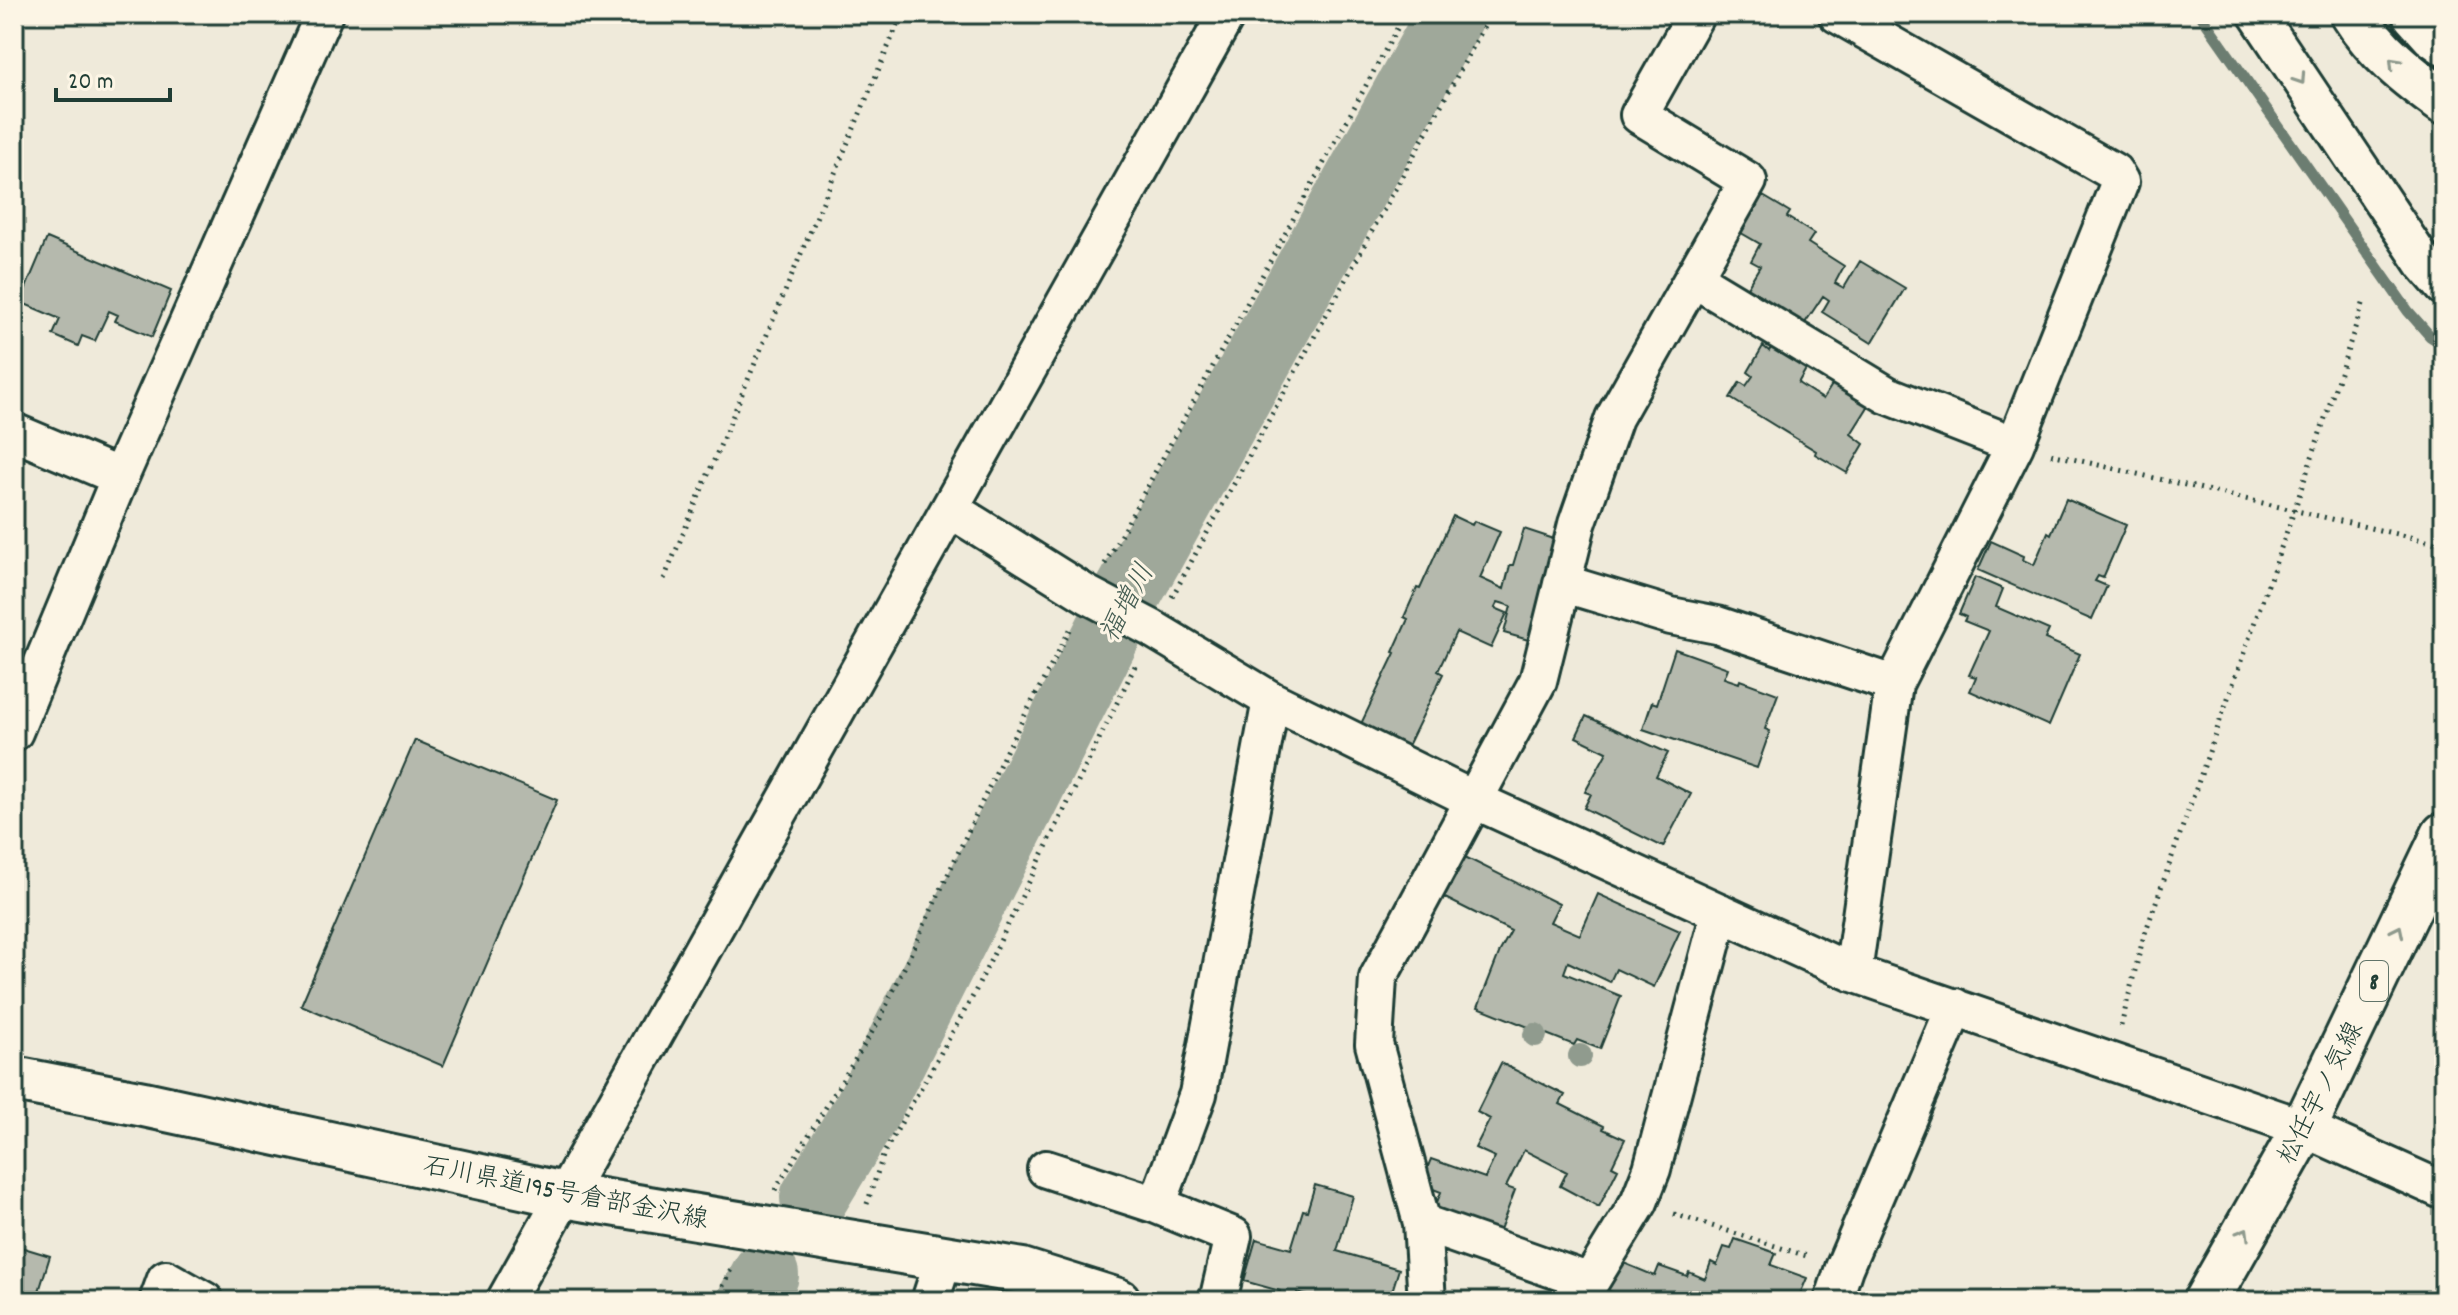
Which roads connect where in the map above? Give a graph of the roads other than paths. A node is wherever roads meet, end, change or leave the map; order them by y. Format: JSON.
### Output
{"nodes":[{"id":1,"x":324,"y":14,"type":"edge"},
{"id":2,"x":1227,"y":14,"type":"edge"},
{"id":3,"x":1696,"y":14,"type":"edge"},
{"id":4,"x":1837,"y":14,"type":"edge"},
{"id":5,"x":2257,"y":14,"type":"edge"},
{"id":6,"x":2353,"y":14,"type":"edge"},
{"id":7,"x":2415,"y":14,"type":"edge"},
{"id":8,"x":2444,"y":42,"type":"edge"},
{"id":9,"x":2444,"y":102,"type":"edge"},
{"id":10,"x":1693,"y":278,"type":"junction"},
{"id":11,"x":2444,"y":287,"type":"edge"},
{"id":12,"x":14,"y":432,"type":"edge"},
{"id":13,"x":2015,"y":445,"type":"junction"},
{"id":14,"x":120,"y":477,"type":"junction"},
{"id":15,"x":950,"y":509,"type":"junction"},
{"id":16,"x":1562,"y":583,"type":"junction"},
{"id":17,"x":1894,"y":684,"type":"junction"},
{"id":18,"x":1271,"y":700,"type":"junction"},
{"id":19,"x":14,"y":732,"type":"edge"},
{"id":20,"x":1472,"y":799,"type":"junction"},
{"id":21,"x":2444,"y":835,"type":"edge"},
{"id":22,"x":1720,"y":912,"type":"junction"},
{"id":23,"x":1853,"y":973,"type":"junction"},
{"id":24,"x":1955,"y":1007,"type":"junction"},
{"id":25,"x":14,"y":1080,"type":"edge"},
{"id":26,"x":2304,"y":1128,"type":"junction"},
{"id":27,"x":1046,"y":1169,"type":"dead end"},
{"id":28,"x":2444,"y":1191,"type":"edge"},
{"id":29,"x":564,"y":1195,"type":"junction"},
{"id":30,"x":1157,"y":1205,"type":"junction"},
{"id":31,"x":1422,"y":1223,"type":"junction"},
{"id":32,"x":944,"y":1258,"type":"junction"},
{"id":33,"x":1838,"y":1284,"type":"edge"},
{"id":34,"x":158,"y":1301,"type":"edge"},
{"id":35,"x":205,"y":1301,"type":"edge"},
{"id":36,"x":505,"y":1301,"type":"edge"},
{"id":37,"x":930,"y":1301,"type":"edge"},
{"id":38,"x":1118,"y":1301,"type":"edge"},
{"id":39,"x":1218,"y":1301,"type":"edge"},
{"id":40,"x":1427,"y":1301,"type":"edge"},
{"id":41,"x":2206,"y":1301,"type":"edge"}],
"edges":[{"from":1,"to":14,"type":"street"},
{"from":2,"to":15,"type":"street"},
{"from":3,"to":10,"type":"street"},
{"from":4,"to":13,"type":"street"},
{"from":5,"to":11,"type":"street","one_way":true},
{"from":9,"to":6,"type":"main road","one_way":true},
{"from":7,"to":8,"type":"main road"},
{"from":10,"to":13,"type":"street"},
{"from":10,"to":16,"type":"street"},
{"from":12,"to":14,"type":"street"},
{"from":13,"to":17,"type":"street"},
{"from":14,"to":19,"type":"street"},
{"from":15,"to":18,"type":"street"},
{"from":15,"to":29,"type":"street"},
{"from":16,"to":17,"type":"street"},
{"from":16,"to":20,"type":"street"},
{"from":17,"to":23,"type":"street"},
{"from":18,"to":20,"type":"street"},
{"from":18,"to":30,"type":"street"},
{"from":20,"to":22,"type":"street"},
{"from":20,"to":31,"type":"street"},
{"from":26,"to":21,"type":"main road","name":"松任宇ノ気線","number":"8","one_way":true},
{"from":22,"to":23,"type":"street"},
{"from":22,"to":31,"type":"street"},
{"from":23,"to":24,"type":"street"},
{"from":24,"to":26,"type":"street"},
{"from":24,"to":33,"type":"street"},
{"from":25,"to":29,"type":"main road","name":"石川県道195号倉部金沢線"},
{"from":26,"to":28,"type":"street"},
{"from":41,"to":26,"type":"main road","name":"松任宇ノ気線","number":"8","one_way":true},
{"from":27,"to":30,"type":"street"},
{"from":29,"to":32,"type":"main road","name":"石川県道195号倉部金沢線"},
{"from":29,"to":36,"type":"street"},
{"from":30,"to":39,"type":"street"},
{"from":31,"to":40,"type":"street"},
{"from":32,"to":37,"type":"street"},
{"from":32,"to":38,"type":"main road","name":"石川県道195号倉部金沢線"},
{"from":34,"to":35,"type":"street"}]}
